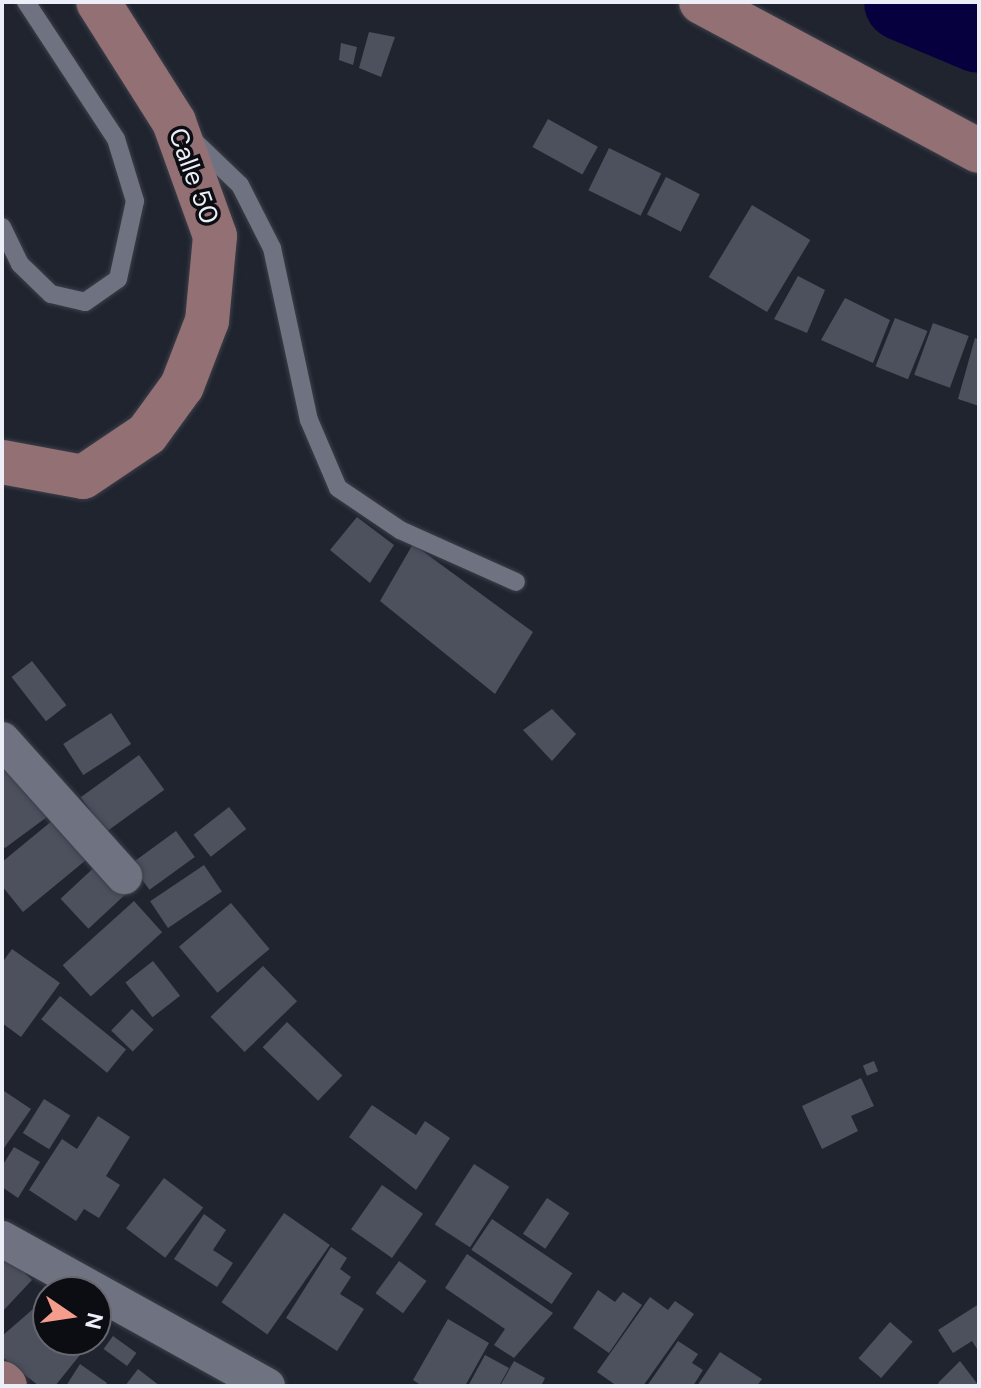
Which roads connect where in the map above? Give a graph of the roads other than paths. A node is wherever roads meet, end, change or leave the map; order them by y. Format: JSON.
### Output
{"nodes":[{"id":1,"x":26,"y":2,"type":"edge"},
{"id":2,"x":98,"y":2,"type":"edge"},
{"id":3,"x":701,"y":2,"type":"edge"},
{"id":4,"x":174,"y":122,"type":"junction"},
{"id":5,"x":979,"y":151,"type":"edge"},
{"id":6,"x":2,"y":227,"type":"edge"},
{"id":7,"x":2,"y":462,"type":"edge"},
{"id":8,"x":516,"y":582,"type":"dead end"},
{"id":9,"x":2,"y":740,"type":"edge"},
{"id":10,"x":124,"y":876,"type":"dead end"},
{"id":11,"x":2,"y":1239,"type":"edge"},
{"id":12,"x":267,"y":1386,"type":"edge"}],
"edges":[{"from":1,"to":6,"type":"lane"},
{"from":2,"to":4,"type":"street","name":"Calle 50"},
{"from":3,"to":5,"type":"street"},
{"from":4,"to":7,"type":"street","name":"Calle 50"},
{"from":4,"to":8,"type":"lane"},
{"from":9,"to":10,"type":"street"},
{"from":11,"to":12,"type":"street"}]}
